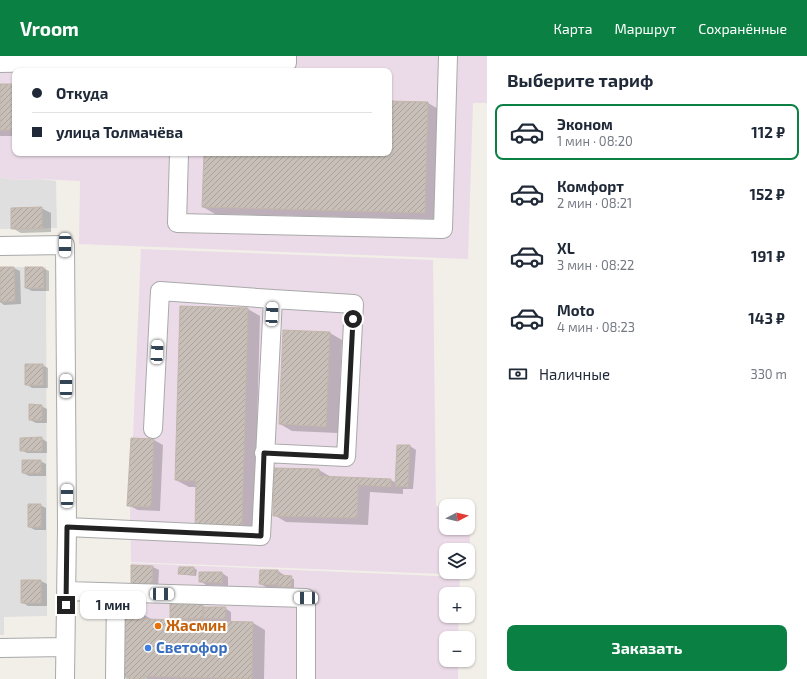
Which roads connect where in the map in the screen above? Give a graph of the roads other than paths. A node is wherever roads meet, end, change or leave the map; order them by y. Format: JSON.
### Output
{"nodes":[{"id":1,"x":288,"y":56,"type":"edge"},
{"id":2,"x":448,"y":56,"type":"edge"},
{"id":3,"x":98,"y":58,"type":"edge"},
{"id":4,"x":0,"y":63,"type":"edge"},
{"id":5,"x":181,"y":66,"type":"edge"},
{"id":6,"x":179,"y":156,"type":"edge"},
{"id":7,"x":0,"y":246,"type":"edge"},
{"id":8,"x":273,"y":299,"type":"junction"},
{"id":9,"x":153,"y":429,"type":"dead end"},
{"id":10,"x":264,"y":453,"type":"junction"},
{"id":11,"x":67,"y":527,"type":"junction"},
{"id":12,"x":67,"y":591,"type":"junction"},
{"id":13,"x":116,"y":593,"type":"junction"},
{"id":14,"x":0,"y":648,"type":"edge"},
{"id":15,"x":65,"y":648,"type":"junction"},
{"id":16,"x":65,"y":679,"type":"edge"},
{"id":17,"x":115,"y":679,"type":"edge"},
{"id":18,"x":306,"y":679,"type":"edge"}],
"edges":[{"from":1,"to":5,"type":"street"},
{"from":2,"to":6,"type":"street"},
{"from":3,"to":4,"type":"street"},
{"from":3,"to":5,"type":"street"},
{"from":7,"to":11,"type":"street"},
{"from":8,"to":9,"type":"street"},
{"from":8,"to":10,"type":"street"},
{"from":8,"to":10,"type":"street"},
{"from":10,"to":11,"type":"street"},
{"from":11,"to":12,"type":"street"},
{"from":12,"to":13,"type":"street"},
{"from":12,"to":15,"type":"street"},
{"from":13,"to":17,"type":"street"},
{"from":13,"to":18,"type":"street"},
{"from":14,"to":15,"type":"street"},
{"from":15,"to":16,"type":"street"}]}
